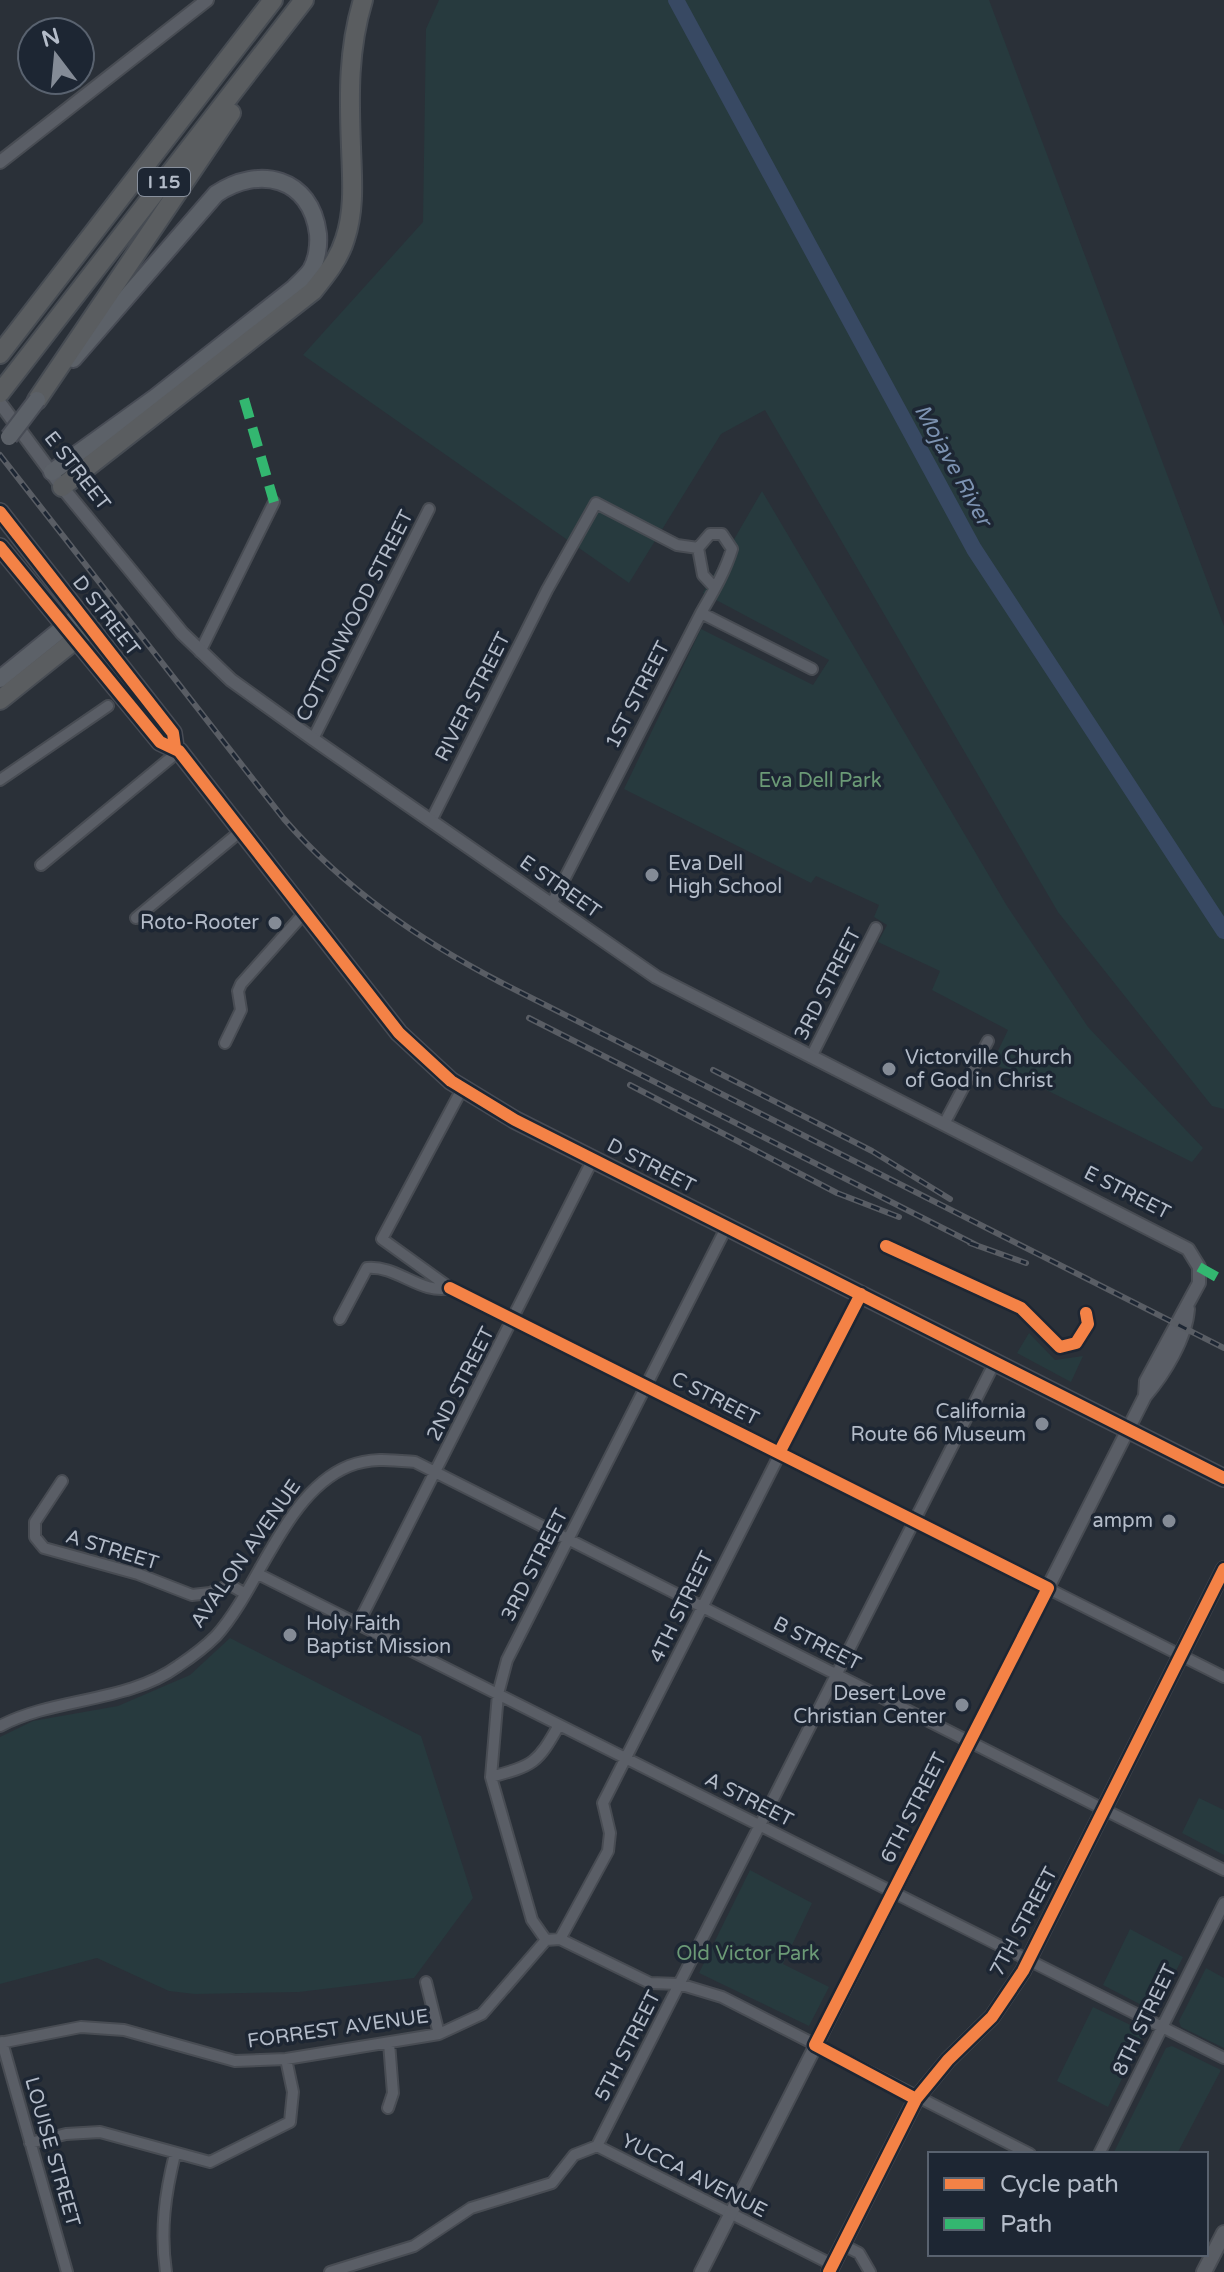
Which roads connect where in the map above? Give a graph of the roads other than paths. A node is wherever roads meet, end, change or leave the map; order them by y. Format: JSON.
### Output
{"nodes":[{"id":1,"x":207,"y":0,"type":"edge"},
{"id":2,"x":273,"y":0,"type":"edge"},
{"id":3,"x":304,"y":0,"type":"edge"},
{"id":4,"x":312,"y":0,"type":"edge"},
{"id":5,"x":363,"y":0,"type":"edge"},
{"id":6,"x":0,"y":162,"type":"edge"},
{"id":7,"x":4,"y":348,"type":"edge"},
{"id":8,"x":0,"y":393,"type":"edge"},
{"id":9,"x":42,"y":394,"type":"junction"},
{"id":10,"x":0,"y":403,"type":"edge"},
{"id":11,"x":0,"y":448,"type":"edge"},
{"id":12,"x":57,"y":479,"type":"junction"},
{"id":13,"x":274,"y":502,"type":"dead end"},
{"id":14,"x":429,"y":509,"type":"dead end"},
{"id":15,"x":0,"y":512,"type":"edge"},
{"id":16,"x":0,"y":547,"type":"edge"},
{"id":17,"x":698,"y":548,"type":"junction"},
{"id":18,"x":715,"y":588,"type":"junction"},
{"id":19,"x":701,"y":613,"type":"junction"},
{"id":20,"x":78,"y":627,"type":"junction"},
{"id":21,"x":200,"y":652,"type":"junction"},
{"id":22,"x":812,"y":669,"type":"dead end"},
{"id":23,"x":0,"y":679,"type":"edge"},
{"id":24,"x":0,"y":700,"type":"edge"},
{"id":25,"x":108,"y":706,"type":"dead end"},
{"id":26,"x":313,"y":739,"type":"junction"},
{"id":27,"x":177,"y":749,"type":"junction"},
{"id":28,"x":0,"y":780,"type":"edge"},
{"id":29,"x":431,"y":821,"type":"junction"},
{"id":30,"x":242,"y":830,"type":"junction"},
{"id":31,"x":41,"y":865,"type":"dead end"},
{"id":32,"x":551,"y":905,"type":"junction"},
{"id":33,"x":305,"y":912,"type":"junction"},
{"id":34,"x":136,"y":918,"type":"dead end"},
{"id":35,"x":876,"y":928,"type":"dead end"},
{"id":36,"x":988,"y":1041,"type":"dead end"},
{"id":37,"x":225,"y":1043,"type":"dead end"},
{"id":38,"x":811,"y":1057,"type":"junction"},
{"id":39,"x":462,"y":1089,"type":"junction"},
{"id":40,"x":944,"y":1124,"type":"junction"},
{"id":41,"x":593,"y":1159,"type":"junction"},
{"id":42,"x":727,"y":1226,"type":"junction"},
{"id":43,"x":1199,"y":1267,"type":"joint"},
{"id":44,"x":450,"y":1288,"type":"junction"},
{"id":45,"x":861,"y":1294,"type":"junction"},
{"id":46,"x":340,"y":1319,"type":"dead end"},
{"id":47,"x":514,"y":1320,"type":"junction"},
{"id":48,"x":995,"y":1362,"type":"junction"},
{"id":49,"x":646,"y":1386,"type":"junction"},
{"id":50,"x":1128,"y":1430,"type":"junction"},
{"id":51,"x":779,"y":1453,"type":"junction"},
{"id":52,"x":436,"y":1473,"type":"junction"},
{"id":53,"x":1224,"y":1478,"type":"edge"},
{"id":54,"x":62,"y":1481,"type":"dead end"},
{"id":55,"x":914,"y":1521,"type":"junction"},
{"id":56,"x":568,"y":1539,"type":"junction"},
{"id":57,"x":1224,"y":1569,"type":"edge"},
{"id":58,"x":258,"y":1574,"type":"junction"},
{"id":59,"x":1048,"y":1588,"type":"junction"},
{"id":60,"x":244,"y":1593,"type":"junction"},
{"id":61,"x":702,"y":1606,"type":"junction"},
{"id":62,"x":358,"y":1624,"type":"junction"},
{"id":63,"x":1181,"y":1656,"type":"junction"},
{"id":64,"x":837,"y":1674,"type":"junction"},
{"id":65,"x":1224,"y":1677,"type":"edge"},
{"id":66,"x":498,"y":1694,"type":"junction"},
{"id":67,"x":559,"y":1725,"type":"junction"},
{"id":68,"x":0,"y":1726,"type":"edge"},
{"id":69,"x":971,"y":1741,"type":"junction"},
{"id":70,"x":626,"y":1759,"type":"junction"},
{"id":71,"x":491,"y":1777,"type":"junction"},
{"id":72,"x":1105,"y":1809,"type":"junction"},
{"id":73,"x":760,"y":1826,"type":"junction"},
{"id":74,"x":1224,"y":1870,"type":"edge"},
{"id":75,"x":893,"y":1893,"type":"junction"},
{"id":76,"x":1224,"y":1903,"type":"edge"},
{"id":77,"x":560,"y":1939,"type":"junction"},
{"id":78,"x":546,"y":1940,"type":"junction"},
{"id":79,"x":1029,"y":1961,"type":"junction"},
{"id":80,"x":426,"y":1982,"type":"dead end"},
{"id":81,"x":679,"y":1984,"type":"junction"},
{"id":82,"x":1161,"y":2027,"type":"junction"},
{"id":83,"x":439,"y":2034,"type":"junction"},
{"id":84,"x":1,"y":2042,"type":"edge"},
{"id":85,"x":389,"y":2043,"type":"junction"},
{"id":86,"x":815,"y":2045,"type":"junction"},
{"id":87,"x":1224,"y":2058,"type":"edge"},
{"id":88,"x":286,"y":2059,"type":"junction"},
{"id":89,"x":916,"y":2099,"type":"junction"},
{"id":90,"x":388,"y":2108,"type":"dead end"},
{"id":91,"x":30,"y":2143,"type":"junction"},
{"id":92,"x":597,"y":2146,"type":"junction"},
{"id":93,"x":1026,"y":2152,"type":"edge"},
{"id":94,"x":1100,"y":2152,"type":"edge"},
{"id":95,"x":175,"y":2154,"type":"junction"},
{"id":96,"x":730,"y":2215,"type":"junction"},
{"id":97,"x":1224,"y":2233,"type":"edge"},
{"id":98,"x":841,"y":2244,"type":"junction"},
{"id":99,"x":1211,"y":2248,"type":"edge"},
{"id":100,"x":830,"y":2268,"type":"edge"},
{"id":101,"x":67,"y":2272,"type":"edge"},
{"id":102,"x":166,"y":2272,"type":"edge"},
{"id":103,"x":330,"y":2272,"type":"edge"},
{"id":104,"x":701,"y":2272,"type":"edge"},
{"id":105,"x":870,"y":2272,"type":"edge"},
{"id":106,"x":1204,"y":2272,"type":"edge"}],
"edges":[{"from":1,"to":6,"type":"street"},
{"from":2,"to":7,"type":"highway","number":"I 15"},
{"from":3,"to":8,"type":"highway","number":"I 15"},
{"from":4,"to":9,"type":"highway"},
{"from":5,"to":12,"type":"highway"},
{"from":9,"to":11,"type":"main road","bridge":true},
{"from":9,"to":12,"type":"main road"},
{"from":10,"to":12,"type":"street","name":"E STREET"},
{"from":12,"to":21,"type":"street","name":"E STREET"},
{"from":13,"to":21,"type":"street"},
{"from":14,"to":26,"type":"street","name":"COTTONWOOD STREET"},
{"from":15,"to":20,"type":"main road","name":"D STREET"},
{"from":16,"to":20,"type":"main road","name":"D STREET"},
{"from":17,"to":18,"type":"street"},
{"from":17,"to":18,"type":"street","name":"1ST STREET"},
{"from":17,"to":29,"type":"street","name":"RIVER STREET"},
{"from":18,"to":19,"type":"street","name":"1ST STREET"},
{"from":19,"to":22,"type":"street"},
{"from":19,"to":32,"type":"street","name":"1ST STREET"},
{"from":20,"to":23,"type":"main road"},
{"from":20,"to":24,"type":"highway"},
{"from":20,"to":27,"type":"main road","name":"D STREET"},
{"from":21,"to":26,"type":"street","name":"E STREET"},
{"from":25,"to":28,"type":"street"},
{"from":26,"to":29,"type":"street","name":"E STREET"},
{"from":27,"to":30,"type":"main road","name":"D STREET"},
{"from":27,"to":31,"type":"street"},
{"from":29,"to":32,"type":"street","name":"E STREET"},
{"from":30,"to":33,"type":"main road","name":"D STREET"},
{"from":30,"to":34,"type":"street"},
{"from":32,"to":38,"type":"street","name":"E STREET"},
{"from":33,"to":37,"type":"street"},
{"from":33,"to":39,"type":"main road","name":"D STREET"},
{"from":35,"to":38,"type":"street","name":"3RD STREET"},
{"from":36,"to":40,"type":"street"},
{"from":38,"to":40,"type":"street","name":"E STREET"},
{"from":39,"to":41,"type":"main road","name":"D STREET"},
{"from":39,"to":44,"type":"street"},
{"from":40,"to":43,"type":"street","name":"E STREET"},
{"from":41,"to":42,"type":"main road","name":"D STREET"},
{"from":41,"to":47,"type":"street","name":"2ND STREET"},
{"from":42,"to":45,"type":"main road","name":"D STREET"},
{"from":42,"to":49,"type":"street","name":"3RD STREET"},
{"from":43,"to":50,"type":"street","name":"6TH STREET"},
{"from":44,"to":46,"type":"street"},
{"from":44,"to":47,"type":"street","name":"C STREET"},
{"from":45,"to":48,"type":"main road","name":"D STREET"},
{"from":45,"to":51,"type":"street","name":"4TH STREET"},
{"from":47,"to":49,"type":"street","name":"C STREET"},
{"from":47,"to":52,"type":"street","name":"2ND STREET"},
{"from":48,"to":50,"type":"main road","name":"D STREET"},
{"from":48,"to":55,"type":"street","name":"5TH STREET"},
{"from":49,"to":51,"type":"street","name":"C STREET"},
{"from":49,"to":56,"type":"street","name":"3RD STREET"},
{"from":50,"to":53,"type":"main road","name":"D STREET"},
{"from":50,"to":59,"type":"street","name":"6TH STREET"},
{"from":51,"to":55,"type":"street","name":"C STREET"},
{"from":51,"to":61,"type":"street","name":"4TH STREET"},
{"from":52,"to":56,"type":"street","name":"B STREET"},
{"from":52,"to":58,"type":"street","name":"AVALON AVENUE"},
{"from":52,"to":62,"type":"street","name":"2ND STREET"},
{"from":54,"to":60,"type":"street","name":"A STREET"},
{"from":55,"to":59,"type":"street","name":"C STREET"},
{"from":55,"to":64,"type":"street","name":"5TH STREET"},
{"from":56,"to":61,"type":"street","name":"B STREET"},
{"from":56,"to":66,"type":"street","name":"3RD STREET"},
{"from":57,"to":63,"type":"main road","name":"7TH STREET"},
{"from":58,"to":60,"type":"street","name":"AVALON AVENUE"},
{"from":58,"to":62,"type":"street","name":"A STREET"},
{"from":59,"to":63,"type":"street","name":"C STREET"},
{"from":59,"to":69,"type":"street","name":"6TH STREET"},
{"from":60,"to":68,"type":"street","name":"AVALON AVENUE"},
{"from":61,"to":64,"type":"street","name":"B STREET"},
{"from":61,"to":70,"type":"street","name":"4TH STREET"},
{"from":62,"to":66,"type":"street","name":"A STREET"},
{"from":63,"to":65,"type":"street","name":"C STREET"},
{"from":63,"to":72,"type":"main road","name":"7TH STREET"},
{"from":64,"to":69,"type":"street","name":"B STREET"},
{"from":64,"to":73,"type":"street","name":"5TH STREET"},
{"from":66,"to":67,"type":"street","name":"A STREET"},
{"from":66,"to":71,"type":"street","name":"3RD STREET"},
{"from":67,"to":70,"type":"street","name":"A STREET"},
{"from":67,"to":71,"type":"street"},
{"from":69,"to":72,"type":"street","name":"B STREET"},
{"from":69,"to":75,"type":"street","name":"6TH STREET"},
{"from":70,"to":73,"type":"street","name":"A STREET"},
{"from":70,"to":77,"type":"street","name":"4TH STREET"},
{"from":71,"to":78,"type":"street","name":"3RD STREET"},
{"from":72,"to":74,"type":"street","name":"B STREET"},
{"from":72,"to":79,"type":"main road","name":"7TH STREET"},
{"from":73,"to":75,"type":"street","name":"A STREET"},
{"from":73,"to":81,"type":"street","name":"5TH STREET"},
{"from":75,"to":79,"type":"street","name":"A STREET"},
{"from":75,"to":86,"type":"street","name":"6TH STREET"},
{"from":76,"to":82,"type":"street","name":"8TH STREET"},
{"from":77,"to":78,"type":"street"},
{"from":77,"to":81,"type":"street"},
{"from":78,"to":83,"type":"street","name":"FORREST AVENUE"},
{"from":79,"to":82,"type":"street","name":"A STREET"},
{"from":79,"to":89,"type":"main road","name":"7TH STREET"},
{"from":80,"to":83,"type":"street"},
{"from":81,"to":86,"type":"street"},
{"from":81,"to":92,"type":"street","name":"5TH STREET"},
{"from":82,"to":87,"type":"street","name":"A STREET"},
{"from":82,"to":94,"type":"street","name":"8TH STREET"},
{"from":83,"to":85,"type":"street","name":"FORREST AVENUE"},
{"from":84,"to":88,"type":"street","name":"FORREST AVENUE"},
{"from":84,"to":91,"type":"street","name":"LOUISE STREET"},
{"from":85,"to":88,"type":"street","name":"FORREST AVENUE"},
{"from":85,"to":90,"type":"street"},
{"from":86,"to":89,"type":"street"},
{"from":86,"to":96,"type":"street","name":"6TH STREET"},
{"from":88,"to":95,"type":"street"},
{"from":89,"to":93,"type":"street"},
{"from":89,"to":98,"type":"main road","name":"7TH STREET"},
{"from":91,"to":95,"type":"street"},
{"from":91,"to":101,"type":"street","name":"LOUISE STREET"},
{"from":92,"to":96,"type":"street","name":"YUCCA AVENUE"},
{"from":92,"to":103,"type":"street","name":"YUCCA AVENUE"},
{"from":95,"to":102,"type":"street"},
{"from":96,"to":100,"type":"street","name":"YUCCA AVENUE"},
{"from":96,"to":104,"type":"street","name":"6TH STREET"},
{"from":97,"to":99,"type":"main road"},
{"from":98,"to":100,"type":"main road","name":"7TH STREET"},
{"from":98,"to":105,"type":"street"},
{"from":99,"to":106,"type":"main road"}]}
